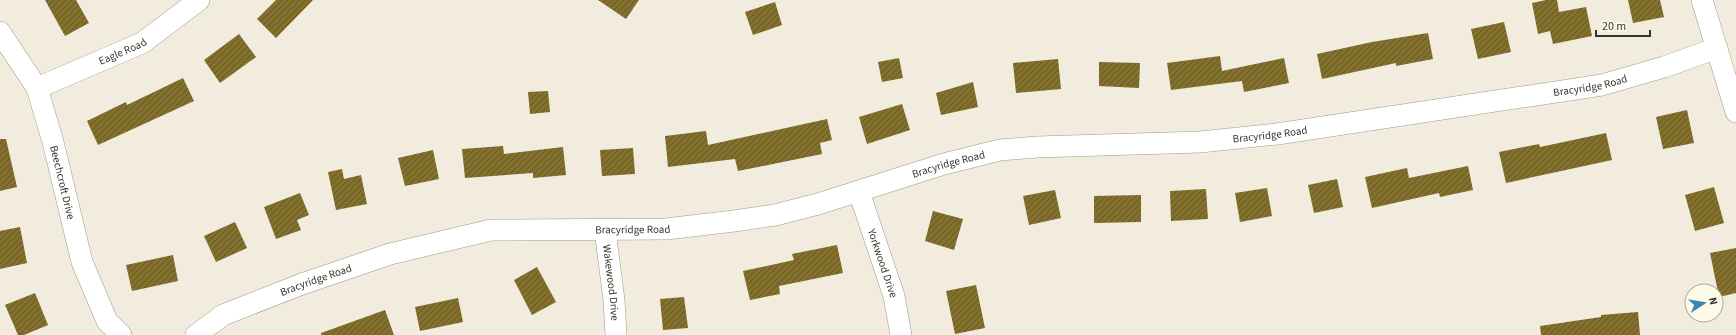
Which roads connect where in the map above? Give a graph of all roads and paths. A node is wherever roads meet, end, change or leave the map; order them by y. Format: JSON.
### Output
{"nodes":[{"id":1,"x":199,"y":0,"type":"edge"},
{"id":2,"x":1702,"y":0,"type":"edge"},
{"id":3,"x":0,"y":32,"type":"edge"},
{"id":4,"x":1717,"y":48,"type":"junction"},
{"id":5,"x":36,"y":88,"type":"junction"},
{"id":6,"x":1736,"y":112,"type":"edge"},
{"id":7,"x":859,"y":192,"type":"junction"},
{"id":8,"x":606,"y":230,"type":"junction"},
{"id":9,"x":121,"y":335,"type":"edge"},
{"id":10,"x":196,"y":335,"type":"edge"},
{"id":11,"x":616,"y":335,"type":"edge"},
{"id":12,"x":901,"y":335,"type":"edge"}],
"edges":[{"from":1,"to":5,"type":"street","name":"Eagle Road"},
{"from":2,"to":4,"type":"street"},
{"from":3,"to":5,"type":"street","name":"Beechcroft Drive"},
{"from":4,"to":6,"type":"street"},
{"from":4,"to":7,"type":"street","name":"Bracyridge Road"},
{"from":5,"to":9,"type":"street","name":"Beechcroft Drive"},
{"from":7,"to":8,"type":"street","name":"Bracyridge Road"},
{"from":7,"to":12,"type":"street","name":"Yorkwood Drive"},
{"from":8,"to":10,"type":"street","name":"Bracyridge Road"},
{"from":8,"to":11,"type":"street","name":"Wakewood Drive"}]}
